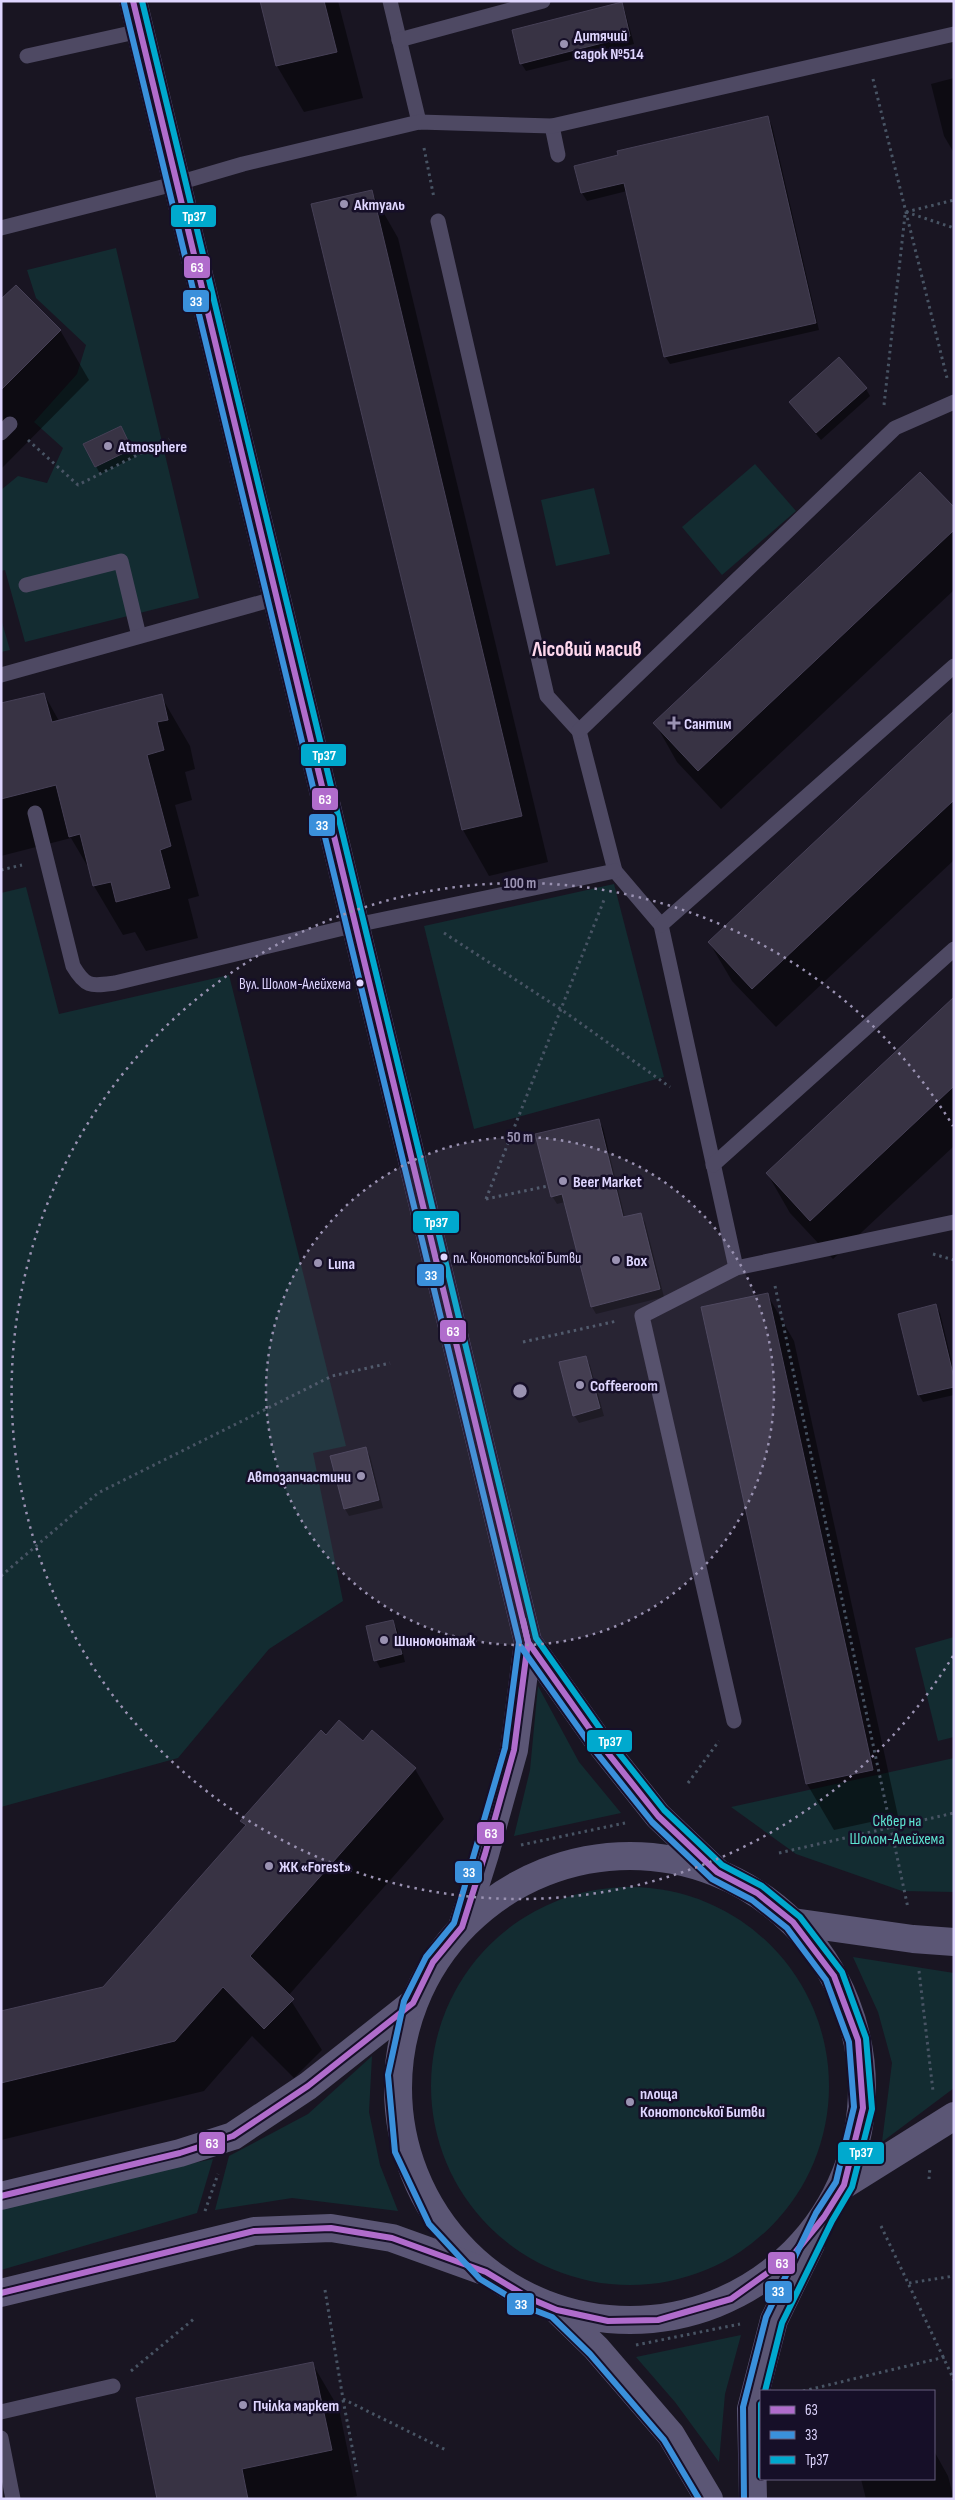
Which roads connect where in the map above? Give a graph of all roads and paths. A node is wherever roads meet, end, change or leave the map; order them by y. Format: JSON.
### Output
{"nodes":[{"id":1,"x":133,"y":1,"type":"edge"},
{"id":2,"x":390,"y":1,"type":"edge"},
{"id":3,"x":543,"y":1,"type":"edge"},
{"id":4,"x":140,"y":31,"type":"junction"},
{"id":5,"x":954,"y":34,"type":"edge"},
{"id":6,"x":400,"y":40,"type":"junction"},
{"id":7,"x":866,"y":54,"type":"junction"},
{"id":8,"x":27,"y":56,"type":"dead end"},
{"id":9,"x":419,"y":122,"type":"junction"},
{"id":10,"x":552,"y":126,"type":"junction"},
{"id":11,"x":558,"y":155,"type":"dead end"},
{"id":12,"x":178,"y":183,"type":"junction"},
{"id":13,"x":954,"y":200,"type":"edge"},
{"id":14,"x":906,"y":212,"type":"junction"},
{"id":15,"x":438,"y":221,"type":"joint"},
{"id":16,"x":1,"y":228,"type":"edge"},
{"id":17,"x":954,"y":228,"type":"edge"},
{"id":18,"x":953,"y":402,"type":"edge"},
{"id":19,"x":6,"y":428,"type":"edge"},
{"id":20,"x":169,"y":439,"type":"dead end"},
{"id":21,"x":879,"y":443,"type":"junction"},
{"id":22,"x":26,"y":586,"type":"dead end"},
{"id":23,"x":277,"y":598,"type":"junction"},
{"id":24,"x":139,"y":636,"type":"junction"},
{"id":25,"x":954,"y":666,"type":"edge"},
{"id":26,"x":1,"y":675,"type":"edge"},
{"id":27,"x":579,"y":731,"type":"junction"},
{"id":28,"x":36,"y":813,"type":"dead end"},
{"id":29,"x":615,"y":871,"type":"junction"},
{"id":30,"x":413,"y":913,"type":"junction"},
{"id":31,"x":356,"y":925,"type":"junction"},
{"id":32,"x":661,"y":925,"type":"junction"},
{"id":33,"x":954,"y":949,"type":"edge"},
{"id":34,"x":562,"y":1010,"type":"junction"},
{"id":35,"x":701,"y":1108,"type":"junction"},
{"id":36,"x":714,"y":1165,"type":"junction"},
{"id":37,"x":548,"y":1186,"type":"dead end"},
{"id":38,"x":954,"y":1222,"type":"edge"},
{"id":39,"x":736,"y":1268,"type":"junction"},
{"id":40,"x":774,"y":1278,"type":"dead end"},
{"id":41,"x":642,"y":1316,"type":"junction"},
{"id":42,"x":522,"y":1342,"type":"dead end"},
{"id":43,"x":390,"y":1363,"type":"dead end"},
{"id":44,"x":1,"y":1576,"type":"edge"},
{"id":45,"x":528,"y":1642,"type":"junction"},
{"id":46,"x":734,"y":1721,"type":"joint"},
{"id":47,"x":688,"y":1782,"type":"dead end"},
{"id":48,"x":954,"y":1813,"type":"edge"},
{"id":49,"x":630,"y":1822,"type":"dead end"},
{"id":50,"x":890,"y":1828,"type":"junction"},
{"id":51,"x":513,"y":1846,"type":"dead end"},
{"id":52,"x":780,"y":1853,"type":"dead end"},
{"id":53,"x":717,"y":1872,"type":"junction"},
{"id":54,"x":793,"y":1922,"type":"junction"},
{"id":55,"x":462,"y":1927,"type":"junction"},
{"id":56,"x":913,"y":1939,"type":"junction"},
{"id":57,"x":954,"y":1942,"type":"edge"},
{"id":58,"x":413,"y":2002,"type":"junction"},
{"id":59,"x":944,"y":2122,"type":"edge"},
{"id":60,"x":220,"y":2166,"type":"dead end"},
{"id":61,"x":929,"y":2179,"type":"dead end"},
{"id":62,"x":844,"y":2185,"type":"junction"},
{"id":63,"x":1,"y":2196,"type":"edge"},
{"id":64,"x":204,"y":2211,"type":"dead end"},
{"id":65,"x":824,"y":2217,"type":"junction"},
{"id":66,"x":881,"y":2226,"type":"dead end"},
{"id":67,"x":486,"y":2272,"type":"junction"},
{"id":68,"x":954,"y":2276,"type":"edge"},
{"id":69,"x":909,"y":2283,"type":"junction"},
{"id":70,"x":324,"y":2290,"type":"dead end"},
{"id":71,"x":1,"y":2293,"type":"edge"},
{"id":72,"x":557,"y":2310,"type":"junction"},
{"id":73,"x":195,"y":2318,"type":"dead end"},
{"id":74,"x":745,"y":2323,"type":"dead end"},
{"id":75,"x":628,"y":2347,"type":"dead end"},
{"id":76,"x":945,"y":2357,"type":"junction"},
{"id":77,"x":954,"y":2380,"type":"edge"},
{"id":78,"x":113,"y":2386,"type":"joint"},
{"id":79,"x":807,"y":2390,"type":"edge"},
{"id":80,"x":343,"y":2399,"type":"junction"},
{"id":81,"x":1,"y":2412,"type":"edge"},
{"id":82,"x":1,"y":2438,"type":"edge"},
{"id":83,"x":446,"y":2450,"type":"dead end"},
{"id":84,"x":357,"y":2472,"type":"dead end"},
{"id":85,"x":13,"y":2499,"type":"edge"},
{"id":86,"x":709,"y":2499,"type":"edge"},
{"id":87,"x":753,"y":2499,"type":"edge"}],
"edges":[{"from":1,"to":4,"type":"street"},
{"from":2,"to":6,"type":"lane"},
{"from":3,"to":6,"type":"lane"},
{"from":4,"to":8,"type":"lane"},
{"from":4,"to":12,"type":"street"},
{"from":5,"to":7,"type":"lane"},
{"from":6,"to":9,"type":"lane"},
{"from":7,"to":10,"type":"lane"},
{"from":7,"to":14,"type":"path"},
{"from":9,"to":10,"type":"lane"},
{"from":9,"to":12,"type":"lane"},
{"from":9,"to":15,"type":"path"},
{"from":10,"to":11,"type":"lane"},
{"from":12,"to":16,"type":"lane"},
{"from":12,"to":23,"type":"street"},
{"from":13,"to":14,"type":"path"},
{"from":14,"to":17,"type":"path"},
{"from":14,"to":18,"type":"path"},
{"from":14,"to":21,"type":"path"},
{"from":15,"to":27,"type":"lane"},
{"from":18,"to":21,"type":"lane"},
{"from":19,"to":20,"type":"path"},
{"from":21,"to":27,"type":"lane"},
{"from":22,"to":24,"type":"lane"},
{"from":23,"to":24,"type":"lane"},
{"from":23,"to":31,"type":"street"},
{"from":24,"to":26,"type":"lane"},
{"from":25,"to":32,"type":"lane"},
{"from":27,"to":29,"type":"lane"},
{"from":28,"to":31,"type":"lane"},
{"from":29,"to":30,"type":"lane"},
{"from":29,"to":32,"type":"lane"},
{"from":29,"to":34,"type":"path"},
{"from":30,"to":31,"type":"lane"},
{"from":30,"to":34,"type":"path"},
{"from":31,"to":45,"type":"street"},
{"from":32,"to":35,"type":"lane"},
{"from":33,"to":36,"type":"lane"},
{"from":34,"to":35,"type":"path"},
{"from":34,"to":37,"type":"path"},
{"from":35,"to":36,"type":"lane"},
{"from":36,"to":39,"type":"lane"},
{"from":38,"to":39,"type":"lane"},
{"from":39,"to":41,"type":"lane"},
{"from":40,"to":50,"type":"path"},
{"from":41,"to":42,"type":"path"},
{"from":41,"to":46,"type":"lane"},
{"from":43,"to":44,"type":"path"},
{"from":45,"to":53,"type":"street"},
{"from":45,"to":55,"type":"street"},
{"from":46,"to":47,"type":"path"},
{"from":48,"to":50,"type":"path"},
{"from":49,"to":51,"type":"path"},
{"from":50,"to":52,"type":"path"},
{"from":50,"to":56,"type":"path"},
{"from":53,"to":54,"type":"street"},
{"from":53,"to":55,"type":"street"},
{"from":54,"to":56,"type":"street"},
{"from":54,"to":62,"type":"street"},
{"from":55,"to":58,"type":"street"},
{"from":56,"to":57,"type":"street"},
{"from":56,"to":59,"type":"path"},
{"from":58,"to":63,"type":"street"},
{"from":58,"to":67,"type":"street"},
{"from":59,"to":61,"type":"path"},
{"from":59,"to":62,"type":"street"},
{"from":60,"to":64,"type":"path"},
{"from":62,"to":65,"type":"street"},
{"from":65,"to":72,"type":"street"},
{"from":65,"to":87,"type":"street"},
{"from":66,"to":69,"type":"path"},
{"from":67,"to":71,"type":"street"},
{"from":67,"to":72,"type":"street"},
{"from":68,"to":69,"type":"path"},
{"from":69,"to":76,"type":"path"},
{"from":70,"to":80,"type":"path"},
{"from":72,"to":86,"type":"street"},
{"from":73,"to":78,"type":"path"},
{"from":74,"to":75,"type":"path"},
{"from":76,"to":77,"type":"path"},
{"from":76,"to":79,"type":"path"},
{"from":78,"to":81,"type":"lane"},
{"from":80,"to":83,"type":"path"},
{"from":80,"to":84,"type":"path"},
{"from":82,"to":85,"type":"lane"}]}
